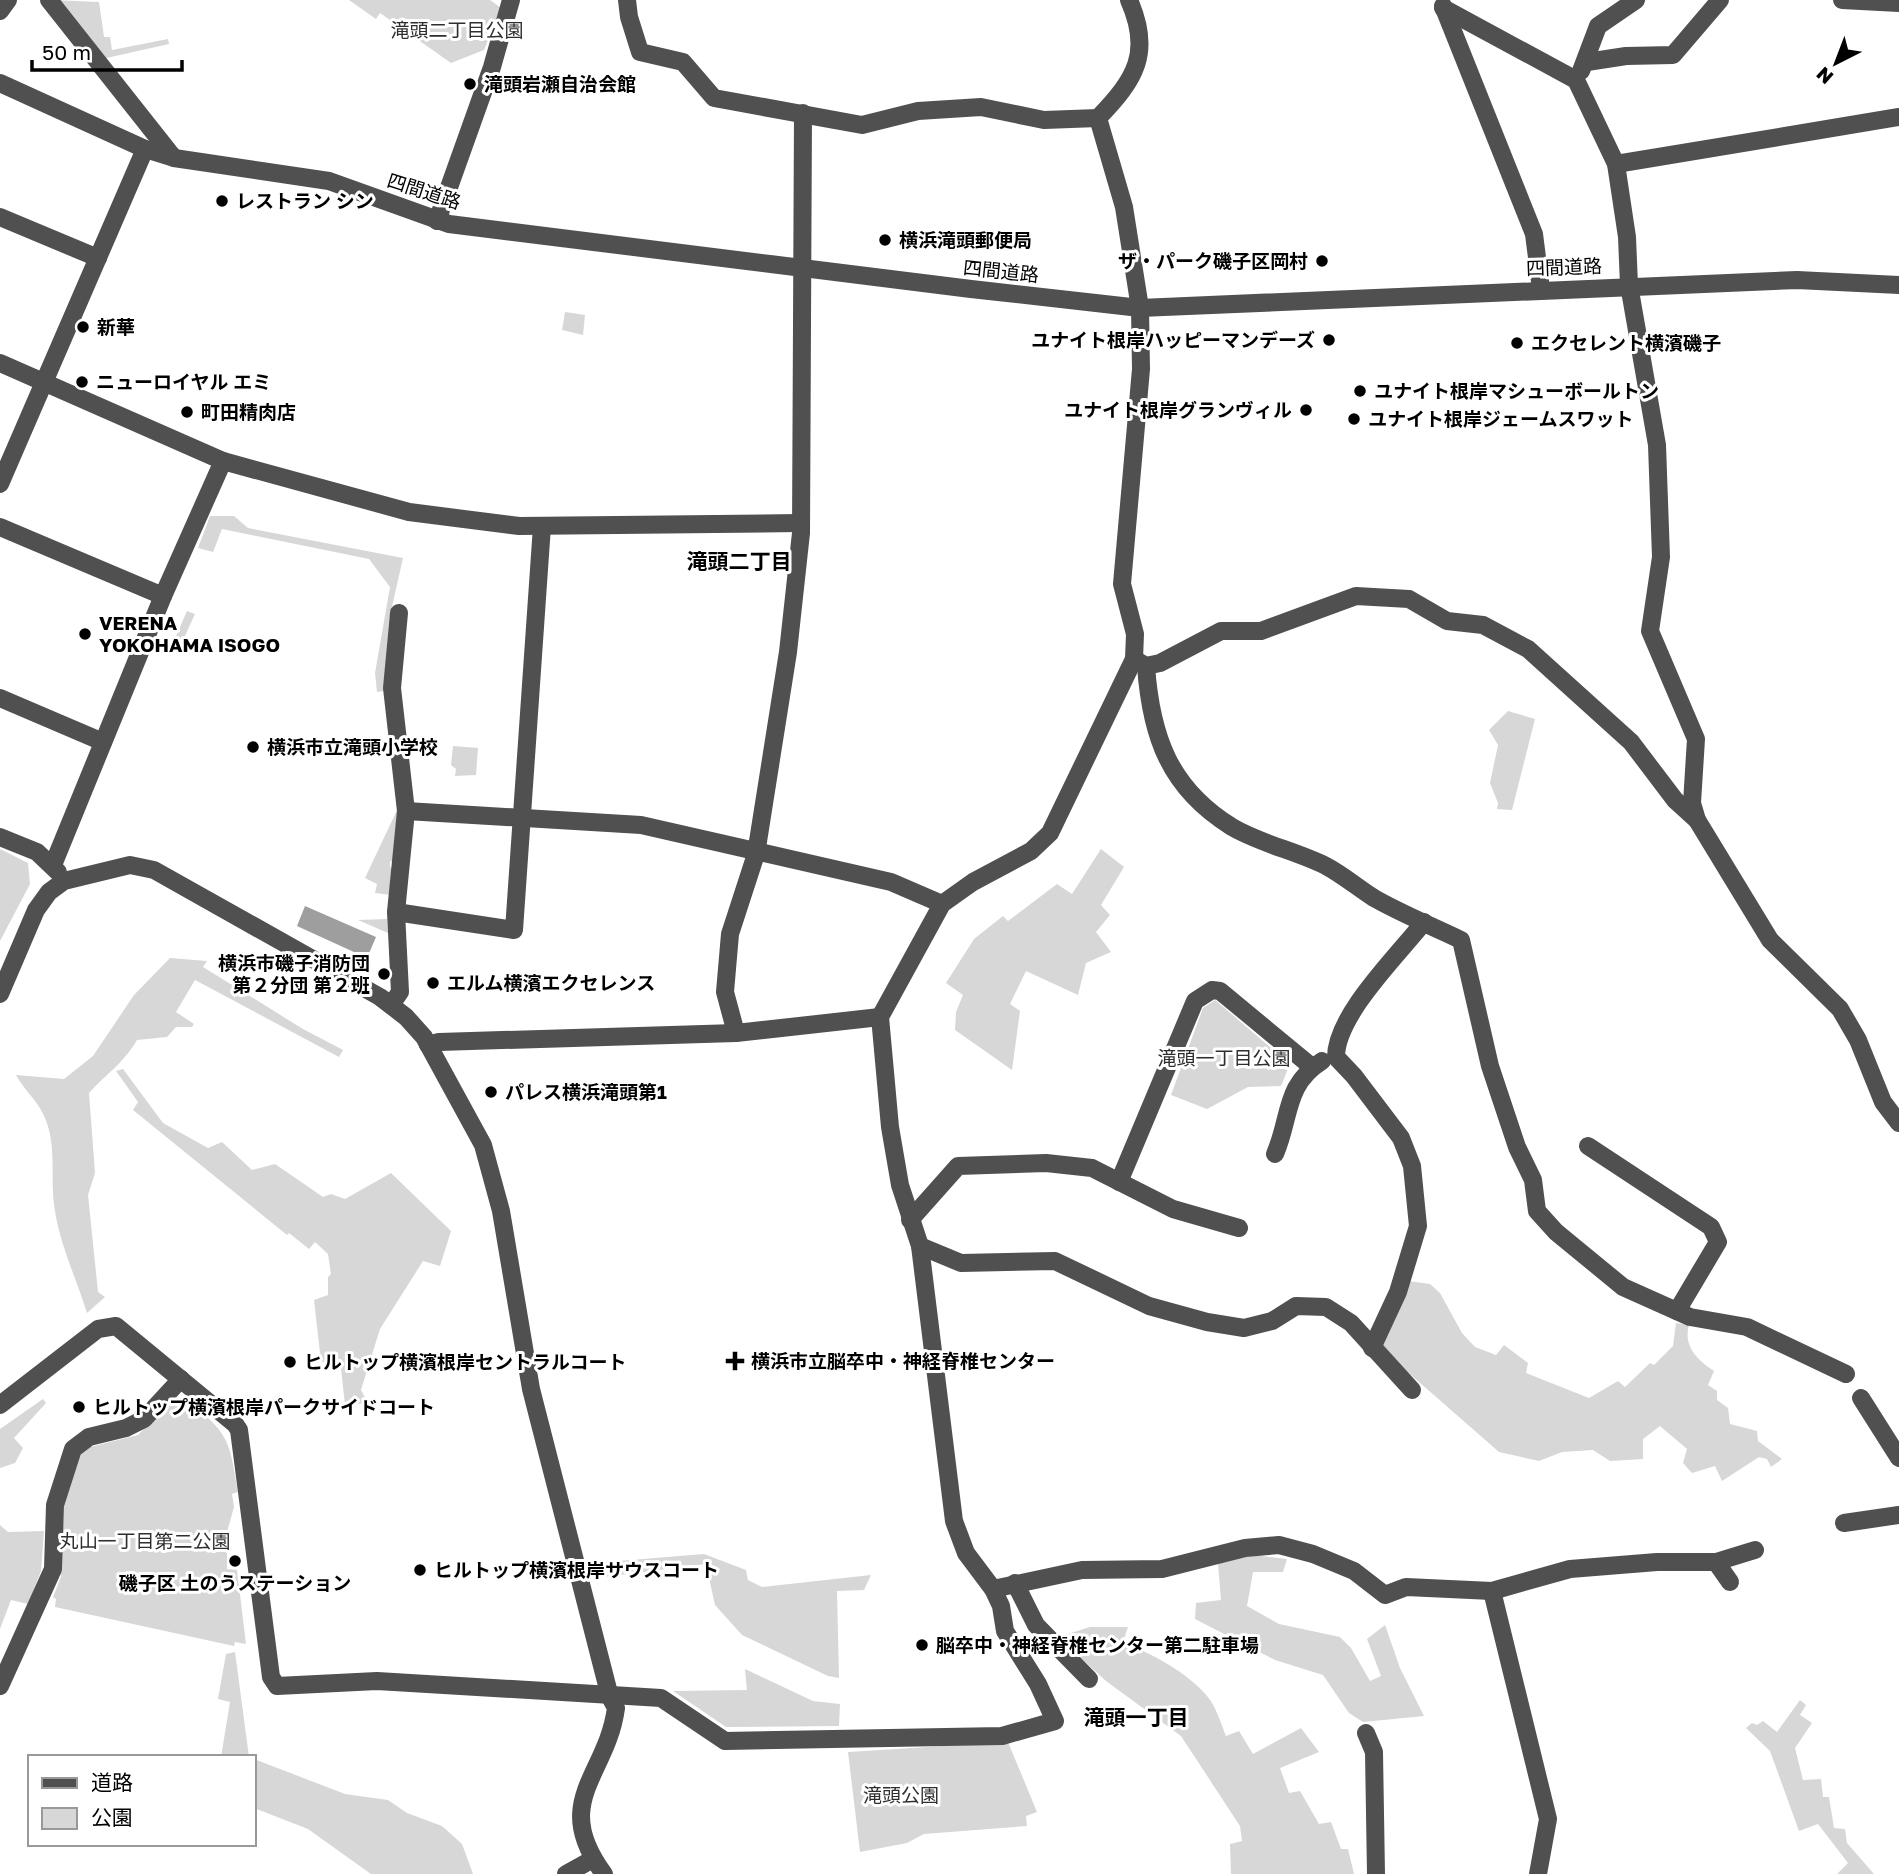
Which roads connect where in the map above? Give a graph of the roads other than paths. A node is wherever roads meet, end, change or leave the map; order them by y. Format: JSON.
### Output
{"nodes":[{"id":1,"x":8,"y":0,"type":"edge"},
{"id":2,"x":49,"y":0,"type":"edge"},
{"id":3,"x":511,"y":0,"type":"edge"},
{"id":4,"x":627,"y":0,"type":"edge"},
{"id":5,"x":1129,"y":0,"type":"edge"},
{"id":6,"x":1636,"y":0,"type":"edge"},
{"id":7,"x":1720,"y":0,"type":"edge"},
{"id":8,"x":1842,"y":0,"type":"edge"},
{"id":9,"x":1899,"y":3,"type":"edge"},
{"id":10,"x":1441,"y":4,"type":"edge"},
{"id":11,"x":0,"y":11,"type":"edge"},
{"id":12,"x":1587,"y":62,"type":"junction"},
{"id":13,"x":1576,"y":80,"type":"junction"},
{"id":14,"x":0,"y":83,"type":"edge"},
{"id":15,"x":803,"y":113,"type":"junction"},
{"id":16,"x":1899,"y":117,"type":"edge"},
{"id":17,"x":1098,"y":118,"type":"junction"},
{"id":18,"x":145,"y":149,"type":"junction"},
{"id":19,"x":174,"y":158,"type":"junction"},
{"id":20,"x":1616,"y":164,"type":"junction"},
{"id":21,"x":0,"y":217,"type":"edge"},
{"id":22,"x":437,"y":221,"type":"junction"},
{"id":23,"x":98,"y":258,"type":"junction"},
{"id":24,"x":805,"y":269,"type":"junction"},
{"id":25,"x":1629,"y":285,"type":"junction"},
{"id":26,"x":1899,"y":285,"type":"edge"},
{"id":27,"x":1541,"y":289,"type":"junction"},
{"id":28,"x":1140,"y":308,"type":"junction"},
{"id":29,"x":0,"y":363,"type":"edge"},
{"id":30,"x":45,"y":381,"type":"junction"},
{"id":31,"x":223,"y":461,"type":"junction"},
{"id":32,"x":0,"y":484,"type":"edge"},
{"id":33,"x":800,"y":523,"type":"junction"},
{"id":34,"x":542,"y":526,"type":"junction"},
{"id":35,"x":0,"y":527,"type":"edge"},
{"id":36,"x":163,"y":596,"type":"junction"},
{"id":37,"x":399,"y":613,"type":"dead end"},
{"id":38,"x":1140,"y":662,"type":"junction"},
{"id":39,"x":0,"y":698,"type":"edge"},
{"id":40,"x":103,"y":742,"type":"junction"},
{"id":41,"x":406,"y":811,"type":"junction"},
{"id":42,"x":522,"y":819,"type":"junction"},
{"id":43,"x":1697,"y":820,"type":"junction"},
{"id":44,"x":0,"y":837,"type":"edge"},
{"id":45,"x":756,"y":854,"type":"junction"},
{"id":46,"x":53,"y":864,"type":"junction"},
{"id":47,"x":64,"y":881,"type":"junction"},
{"id":48,"x":942,"y":904,"type":"junction"},
{"id":49,"x":396,"y":912,"type":"junction"},
{"id":50,"x":1424,"y":922,"type":"junction"},
{"id":51,"x":0,"y":994,"type":"edge"},
{"id":52,"x":391,"y":1005,"type":"junction"},
{"id":53,"x":880,"y":1017,"type":"junction"},
{"id":54,"x":736,"y":1033,"type":"junction"},
{"id":55,"x":428,"y":1045,"type":"junction"},
{"id":56,"x":1336,"y":1052,"type":"junction"},
{"id":57,"x":1312,"y":1067,"type":"junction"},
{"id":58,"x":1899,"y":1123,"type":"edge"},
{"id":59,"x":1588,"y":1146,"type":"dead end"},
{"id":60,"x":1275,"y":1154,"type":"dead end"},
{"id":61,"x":1119,"y":1182,"type":"junction"},
{"id":62,"x":910,"y":1220,"type":"junction"},
{"id":63,"x":1240,"y":1228,"type":"dead end"},
{"id":64,"x":920,"y":1246,"type":"junction"},
{"id":65,"x":1677,"y":1311,"type":"junction"},
{"id":66,"x":1372,"y":1348,"type":"junction"},
{"id":67,"x":1846,"y":1374,"type":"dead end"},
{"id":68,"x":181,"y":1380,"type":"junction"},
{"id":69,"x":1412,"y":1390,"type":"dead end"},
{"id":70,"x":1861,"y":1398,"type":"dead end"},
{"id":71,"x":0,"y":1405,"type":"edge"},
{"id":72,"x":1899,"y":1458,"type":"edge"},
{"id":73,"x":1899,"y":1515,"type":"edge"},
{"id":74,"x":1844,"y":1523,"type":"dead end"},
{"id":75,"x":1755,"y":1550,"type":"dead end"},
{"id":76,"x":1716,"y":1562,"type":"junction"},
{"id":77,"x":1730,"y":1582,"type":"dead end"},
{"id":78,"x":1015,"y":1583,"type":"junction"},
{"id":79,"x":993,"y":1589,"type":"junction"},
{"id":80,"x":1492,"y":1591,"type":"junction"},
{"id":81,"x":1089,"y":1679,"type":"dead end"},
{"id":82,"x":0,"y":1686,"type":"edge"},
{"id":83,"x":610,"y":1697,"type":"junction"},
{"id":84,"x":1366,"y":1733,"type":"dead end"},
{"id":85,"x":593,"y":1859,"type":"junction"},
{"id":86,"x":566,"y":1874,"type":"edge"},
{"id":87,"x":604,"y":1874,"type":"edge"},
{"id":88,"x":1376,"y":1874,"type":"edge"},
{"id":89,"x":1538,"y":1874,"type":"edge"}],
"edges":[{"from":1,"to":11,"type":"street"},
{"from":2,"to":19,"type":"street"},
{"from":3,"to":22,"type":"street"},
{"from":4,"to":15,"type":"street"},
{"from":5,"to":17,"type":"street"},
{"from":6,"to":12,"type":"street"},
{"from":7,"to":12,"type":"street"},
{"from":8,"to":9,"type":"street"},
{"from":10,"to":13,"type":"street"},
{"from":10,"to":27,"type":"street"},
{"from":12,"to":13,"type":"street"},
{"from":13,"to":20,"type":"street"},
{"from":14,"to":18,"type":"street","name":"四間道路"},
{"from":15,"to":17,"type":"street"},
{"from":15,"to":24,"type":"street"},
{"from":16,"to":20,"type":"street"},
{"from":17,"to":28,"type":"street"},
{"from":18,"to":19,"type":"street","name":"四間道路"},
{"from":18,"to":23,"type":"street"},
{"from":19,"to":22,"type":"street","name":"四間道路"},
{"from":20,"to":25,"type":"street"},
{"from":21,"to":23,"type":"street"},
{"from":22,"to":24,"type":"street","name":"四間道路"},
{"from":23,"to":30,"type":"street"},
{"from":24,"to":28,"type":"street","name":"四間道路"},
{"from":24,"to":33,"type":"street"},
{"from":25,"to":26,"type":"street","name":"四間道路"},
{"from":25,"to":27,"type":"street","name":"四間道路"},
{"from":25,"to":43,"type":"street"},
{"from":27,"to":28,"type":"street","name":"四間道路"},
{"from":28,"to":38,"type":"street"},
{"from":29,"to":30,"type":"street"},
{"from":30,"to":31,"type":"street"},
{"from":30,"to":32,"type":"street"},
{"from":31,"to":34,"type":"street"},
{"from":31,"to":36,"type":"street"},
{"from":33,"to":34,"type":"street"},
{"from":33,"to":45,"type":"street"},
{"from":34,"to":42,"type":"street"},
{"from":35,"to":36,"type":"street"},
{"from":36,"to":40,"type":"street"},
{"from":37,"to":41,"type":"street"},
{"from":38,"to":43,"type":"street"},
{"from":38,"to":48,"type":"street"},
{"from":38,"to":50,"type":"street"},
{"from":39,"to":40,"type":"street"},
{"from":40,"to":46,"type":"street"},
{"from":41,"to":42,"type":"street"},
{"from":41,"to":49,"type":"street"},
{"from":42,"to":45,"type":"street"},
{"from":42,"to":49,"type":"street"},
{"from":43,"to":58,"type":"street"},
{"from":44,"to":46,"type":"street"},
{"from":45,"to":48,"type":"street"},
{"from":45,"to":54,"type":"street"},
{"from":46,"to":47,"type":"street"},
{"from":47,"to":51,"type":"street"},
{"from":47,"to":52,"type":"street"},
{"from":48,"to":53,"type":"street"},
{"from":49,"to":52,"type":"street"},
{"from":50,"to":56,"type":"street"},
{"from":50,"to":65,"type":"street"},
{"from":52,"to":55,"type":"street"},
{"from":53,"to":54,"type":"street"},
{"from":53,"to":62,"type":"street"},
{"from":54,"to":55,"type":"street"},
{"from":55,"to":83,"type":"street"},
{"from":56,"to":57,"type":"street"},
{"from":56,"to":66,"type":"street"},
{"from":57,"to":60,"type":"street"},
{"from":57,"to":61,"type":"street"},
{"from":59,"to":65,"type":"street"},
{"from":61,"to":62,"type":"street"},
{"from":61,"to":63,"type":"street"},
{"from":62,"to":64,"type":"street"},
{"from":64,"to":66,"type":"street"},
{"from":64,"to":79,"type":"street"},
{"from":65,"to":67,"type":"street"},
{"from":66,"to":69,"type":"street"},
{"from":68,"to":71,"type":"street"},
{"from":68,"to":82,"type":"street"},
{"from":68,"to":83,"type":"street"},
{"from":70,"to":72,"type":"street"},
{"from":73,"to":74,"type":"street"},
{"from":75,"to":76,"type":"street"},
{"from":76,"to":77,"type":"street"},
{"from":76,"to":80,"type":"street"},
{"from":78,"to":79,"type":"street"},
{"from":78,"to":80,"type":"street"},
{"from":78,"to":81,"type":"street"},
{"from":79,"to":83,"type":"street"},
{"from":80,"to":89,"type":"street"},
{"from":83,"to":85,"type":"street"},
{"from":84,"to":88,"type":"street"},
{"from":85,"to":86,"type":"street"},
{"from":85,"to":87,"type":"street"}]}
